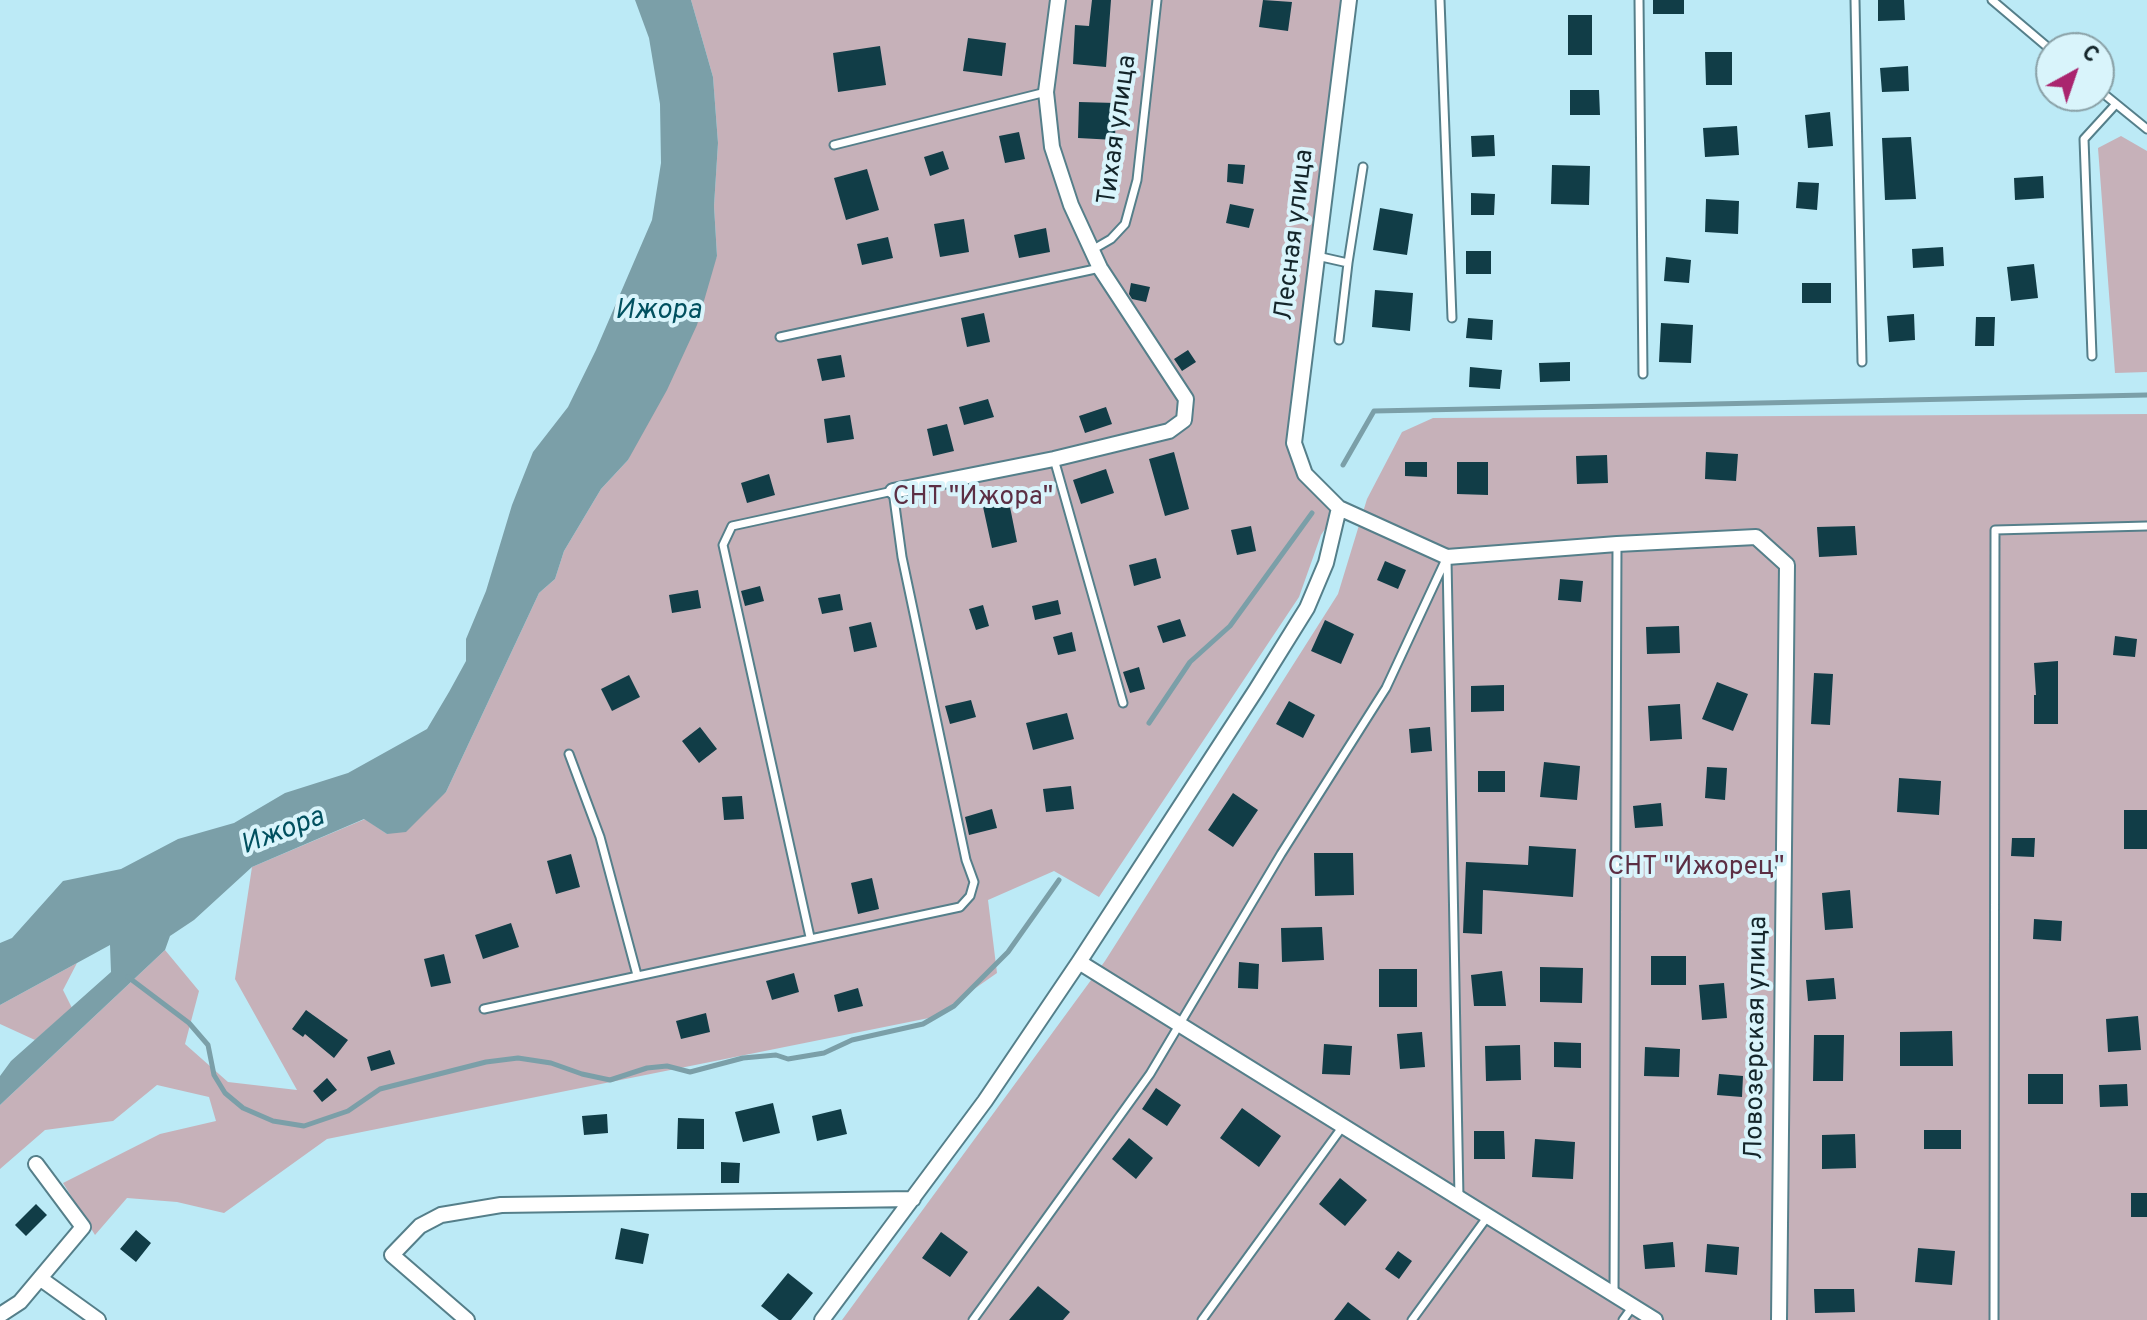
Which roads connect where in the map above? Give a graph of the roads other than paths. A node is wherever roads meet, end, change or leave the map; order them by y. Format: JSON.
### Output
{"nodes":[{"id":1,"x":1058,"y":0,"type":"edge"},
{"id":2,"x":1157,"y":0,"type":"edge"},
{"id":3,"x":1349,"y":0,"type":"edge"},
{"id":4,"x":1440,"y":0,"type":"edge"},
{"id":5,"x":1639,"y":0,"type":"edge"},
{"id":6,"x":1855,"y":0,"type":"edge"},
{"id":7,"x":1992,"y":0,"type":"edge"},
{"id":8,"x":2035,"y":36,"type":"edge"},
{"id":9,"x":1046,"y":92,"type":"junction"},
{"id":10,"x":2116,"y":104,"type":"joint"},
{"id":11,"x":2147,"y":129,"type":"edge"},
{"id":12,"x":834,"y":145,"type":"dead end"},
{"id":13,"x":1363,"y":167,"type":"dead end"},
{"id":14,"x":1092,"y":250,"type":"junction"},
{"id":15,"x":1317,"y":256,"type":"junction"},
{"id":16,"x":1348,"y":263,"type":"junction"},
{"id":17,"x":1100,"y":268,"type":"junction"},
{"id":18,"x":1452,"y":318,"type":"dead end"},
{"id":19,"x":780,"y":337,"type":"dead end"},
{"id":20,"x":1339,"y":340,"type":"dead end"},
{"id":21,"x":2092,"y":356,"type":"dead end"},
{"id":22,"x":1862,"y":362,"type":"dead end"},
{"id":23,"x":1643,"y":374,"type":"dead end"},
{"id":24,"x":1054,"y":459,"type":"junction"},
{"id":25,"x":893,"y":491,"type":"junction"},
{"id":26,"x":1339,"y":508,"type":"junction"},
{"id":27,"x":2147,"y":526,"type":"edge"},
{"id":28,"x":1617,"y":544,"type":"junction"},
{"id":29,"x":1447,"y":557,"type":"junction"},
{"id":30,"x":1123,"y":703,"type":"dead end"},
{"id":31,"x":569,"y":754,"type":"dead end"},
{"id":32,"x":810,"y":937,"type":"junction"},
{"id":33,"x":1079,"y":962,"type":"junction"},
{"id":34,"x":637,"y":975,"type":"junction"},
{"id":35,"x":484,"y":1009,"type":"dead end"},
{"id":36,"x":1178,"y":1024,"type":"junction"},
{"id":37,"x":1343,"y":1126,"type":"junction"},
{"id":38,"x":36,"y":1164,"type":"dead end"},
{"id":39,"x":1459,"y":1198,"type":"junction"},
{"id":40,"x":913,"y":1199,"type":"junction"},
{"id":41,"x":1488,"y":1216,"type":"junction"},
{"id":42,"x":41,"y":1279,"type":"junction"},
{"id":43,"x":1614,"y":1294,"type":"junction"},
{"id":44,"x":1633,"y":1306,"type":"junction"},
{"id":45,"x":0,"y":1315,"type":"edge"},
{"id":46,"x":98,"y":1320,"type":"edge"},
{"id":47,"x":467,"y":1320,"type":"edge"},
{"id":48,"x":822,"y":1320,"type":"edge"},
{"id":49,"x":973,"y":1320,"type":"edge"},
{"id":50,"x":1202,"y":1320,"type":"edge"},
{"id":51,"x":1412,"y":1320,"type":"edge"},
{"id":52,"x":1623,"y":1320,"type":"edge"},
{"id":53,"x":1655,"y":1320,"type":"edge"},
{"id":54,"x":1779,"y":1320,"type":"edge"},
{"id":55,"x":1994,"y":1320,"type":"edge"}],
"edges":[{"from":1,"to":9,"type":"street"},
{"from":2,"to":14,"type":"lane","name":"Тихая улица"},
{"from":3,"to":15,"type":"street","name":"Лесная улица"},
{"from":4,"to":18,"type":"lane"},
{"from":5,"to":23,"type":"lane"},
{"from":6,"to":22,"type":"lane"},
{"from":7,"to":8,"type":"lane"},
{"from":9,"to":12,"type":"lane"},
{"from":9,"to":14,"type":"street"},
{"from":10,"to":11,"type":"lane"},
{"from":10,"to":21,"type":"lane"},
{"from":13,"to":16,"type":"lane"},
{"from":14,"to":17,"type":"street"},
{"from":15,"to":16,"type":"lane"},
{"from":15,"to":26,"type":"street","name":"Лесная улица"},
{"from":16,"to":20,"type":"lane"},
{"from":17,"to":19,"type":"lane"},
{"from":17,"to":24,"type":"street"},
{"from":24,"to":25,"type":"street"},
{"from":24,"to":30,"type":"lane"},
{"from":25,"to":32,"type":"lane"},
{"from":25,"to":32,"type":"lane"},
{"from":26,"to":29,"type":"street"},
{"from":26,"to":33,"type":"street"},
{"from":27,"to":55,"type":"lane"},
{"from":28,"to":29,"type":"street"},
{"from":28,"to":43,"type":"lane"},
{"from":28,"to":54,"type":"street","name":"Ловозерская улица"},
{"from":29,"to":36,"type":"lane"},
{"from":29,"to":39,"type":"lane"},
{"from":31,"to":34,"type":"lane"},
{"from":32,"to":34,"type":"lane"},
{"from":33,"to":36,"type":"street"},
{"from":33,"to":40,"type":"street"},
{"from":34,"to":35,"type":"lane"},
{"from":36,"to":37,"type":"street"},
{"from":36,"to":49,"type":"lane"},
{"from":37,"to":39,"type":"street"},
{"from":37,"to":50,"type":"lane"},
{"from":38,"to":42,"type":"street"},
{"from":39,"to":41,"type":"street"},
{"from":40,"to":47,"type":"street"},
{"from":40,"to":48,"type":"street"},
{"from":41,"to":43,"type":"street"},
{"from":41,"to":51,"type":"lane"},
{"from":42,"to":45,"type":"street"},
{"from":42,"to":46,"type":"street"},
{"from":43,"to":44,"type":"street"},
{"from":44,"to":52,"type":"lane"},
{"from":44,"to":53,"type":"street"}]}
